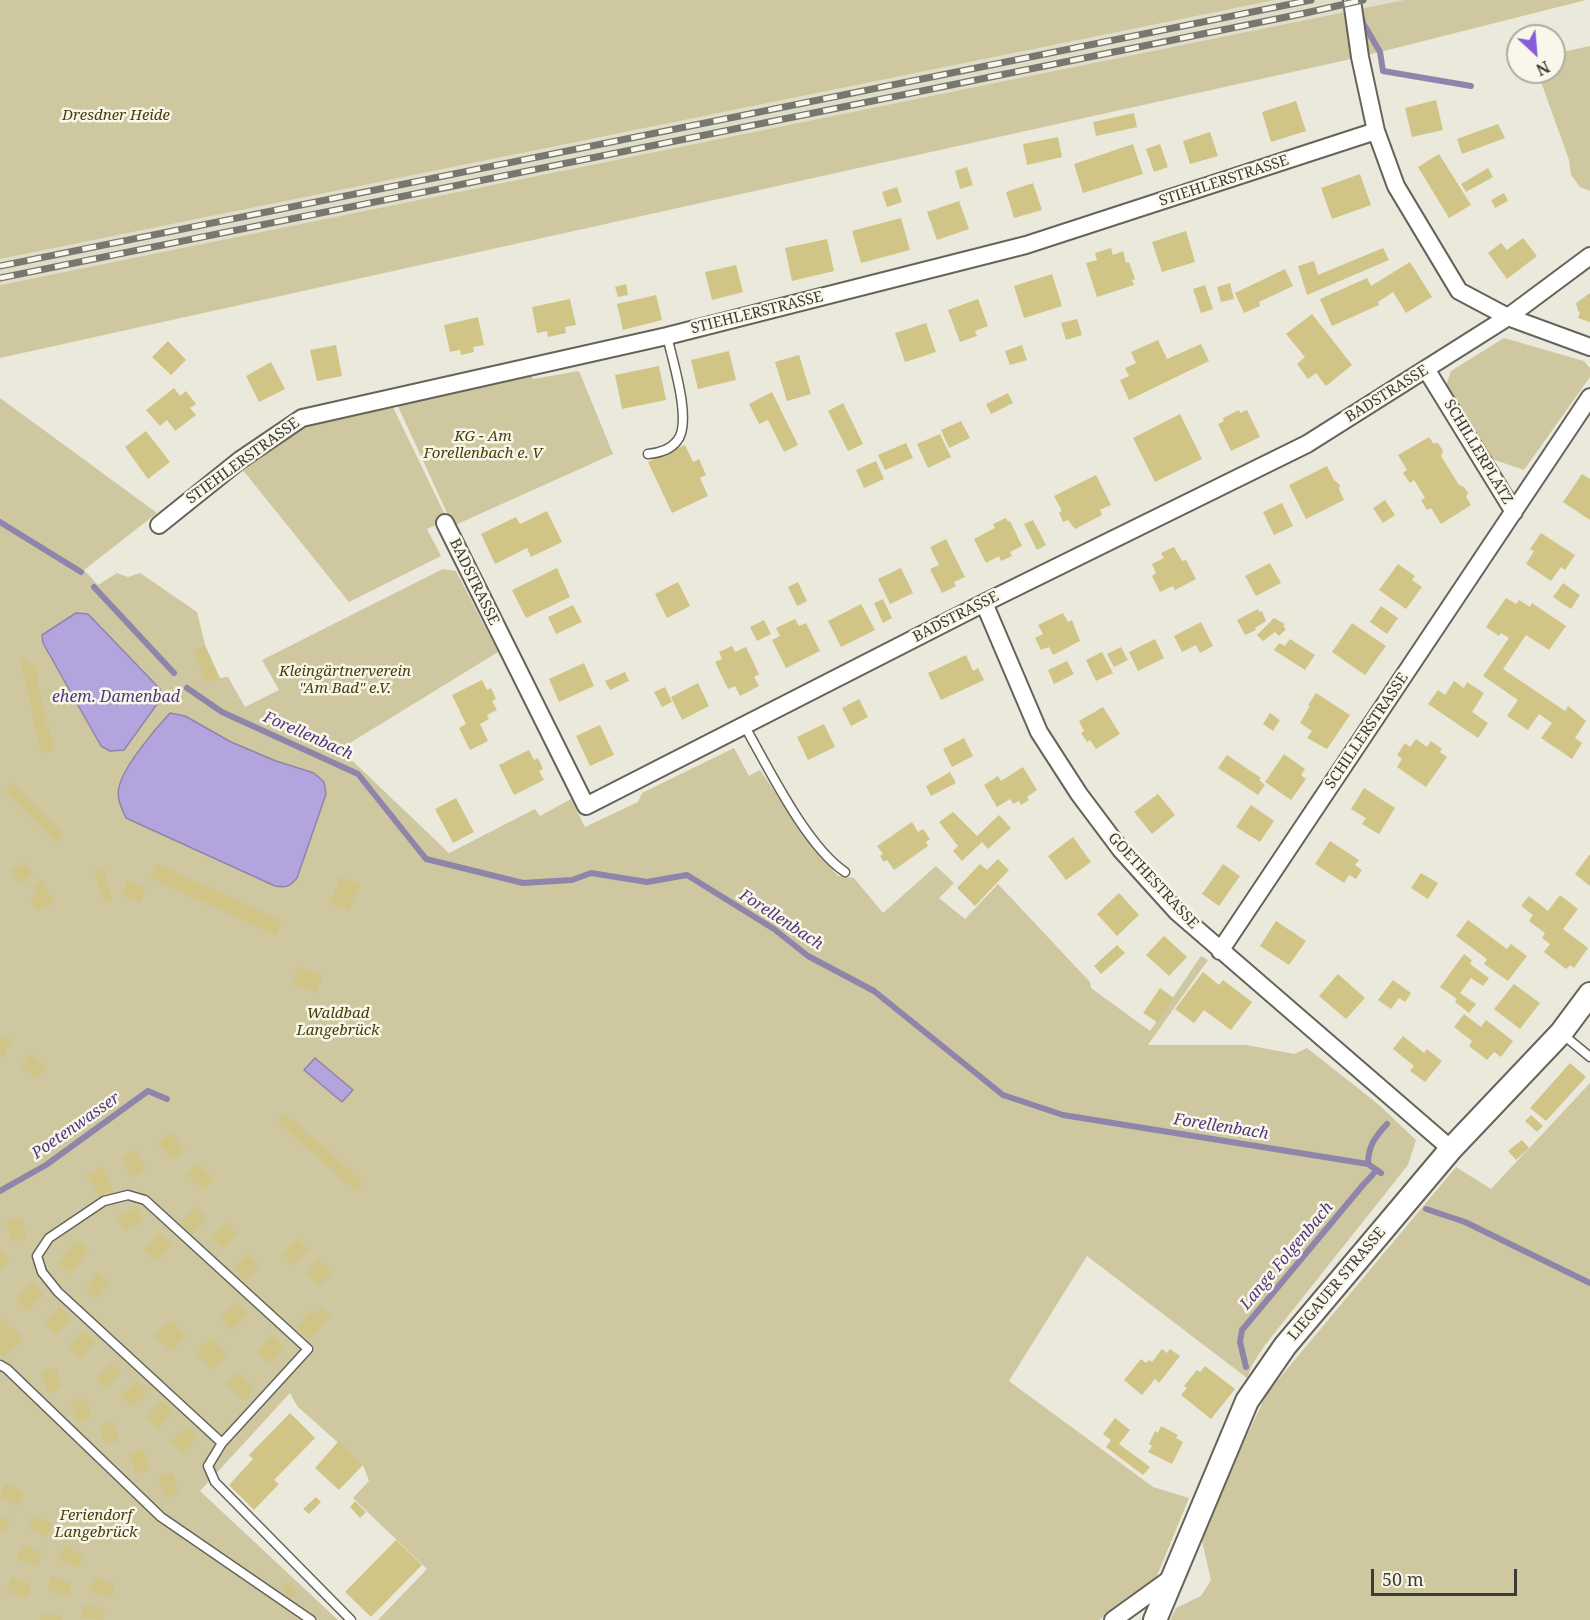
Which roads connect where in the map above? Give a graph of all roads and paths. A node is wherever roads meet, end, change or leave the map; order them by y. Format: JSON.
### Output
{"nodes":[{"id":1,"x":1352,"y":0,"type":"edge"},
{"id":2,"x":1376,"y":131,"type":"junction"},
{"id":3,"x":1590,"y":256,"type":"edge"},
{"id":4,"x":1508,"y":317,"type":"junction"},
{"id":5,"x":667,"y":336,"type":"junction"},
{"id":6,"x":1590,"y":347,"type":"edge"},
{"id":7,"x":1426,"y":369,"type":"junction"},
{"id":8,"x":1590,"y":397,"type":"edge"},
{"id":9,"x":648,"y":454,"type":"dead end"},
{"id":10,"x":1514,"y":512,"type":"junction"},
{"id":11,"x":445,"y":523,"type":"dead end"},
{"id":12,"x":159,"y":525,"type":"dead end"},
{"id":13,"x":984,"y":603,"type":"junction"},
{"id":14,"x":744,"y":725,"type":"junction"},
{"id":15,"x":845,"y":872,"type":"dead end"},
{"id":16,"x":1220,"y":951,"type":"junction"},
{"id":17,"x":1590,"y":994,"type":"edge"},
{"id":18,"x":1561,"y":1033,"type":"junction"},
{"id":19,"x":1590,"y":1057,"type":"edge"},
{"id":20,"x":1451,"y":1149,"type":"junction"},
{"id":21,"x":0,"y":1365,"type":"edge"},
{"id":22,"x":222,"y":1443,"type":"junction"},
{"id":23,"x":1175,"y":1576,"type":"junction"},
{"id":24,"x":311,"y":1620,"type":"edge"},
{"id":25,"x":351,"y":1620,"type":"edge"},
{"id":26,"x":1113,"y":1620,"type":"edge"},
{"id":27,"x":1155,"y":1620,"type":"edge"}],
"edges":[{"from":1,"to":2,"type":"street"},
{"from":2,"to":4,"type":"street"},
{"from":2,"to":5,"type":"street","name":"STIEHLERSTRASSE"},
{"from":3,"to":4,"type":"street","name":"BADSTRASSE"},
{"from":4,"to":6,"type":"street"},
{"from":4,"to":7,"type":"street","name":"BADSTRASSE"},
{"from":5,"to":9,"type":"lane"},
{"from":5,"to":12,"type":"street","name":"STIEHLERSTRASSE"},
{"from":7,"to":10,"type":"street","name":"SCHILLERPLATZ"},
{"from":7,"to":13,"type":"street","name":"BADSTRASSE"},
{"from":8,"to":10,"type":"street","name":"SCHILLERPLATZ"},
{"from":10,"to":16,"type":"street","name":"SCHILLERSTRASSE"},
{"from":11,"to":14,"type":"street","name":"BADSTRASSE"},
{"from":13,"to":14,"type":"street","name":"BADSTRASSE"},
{"from":13,"to":16,"type":"street","name":"GOETHESTRASSE"},
{"from":14,"to":15,"type":"lane"},
{"from":16,"to":20,"type":"street","name":"GOETHESTRASSE"},
{"from":17,"to":18,"type":"main road","name":"LIEGAUER STRASSE"},
{"from":18,"to":19,"type":"lane"},
{"from":18,"to":20,"type":"main road","name":"LIEGAUER STRASSE"},
{"from":20,"to":23,"type":"main road","name":"LIEGAUER STRASSE"},
{"from":21,"to":24,"type":"lane"},
{"from":22,"to":22,"type":"lane"},
{"from":22,"to":25,"type":"lane"},
{"from":23,"to":26,"type":"street"},
{"from":23,"to":27,"type":"main road","name":"LIEGAUER STRASSE"}]}
